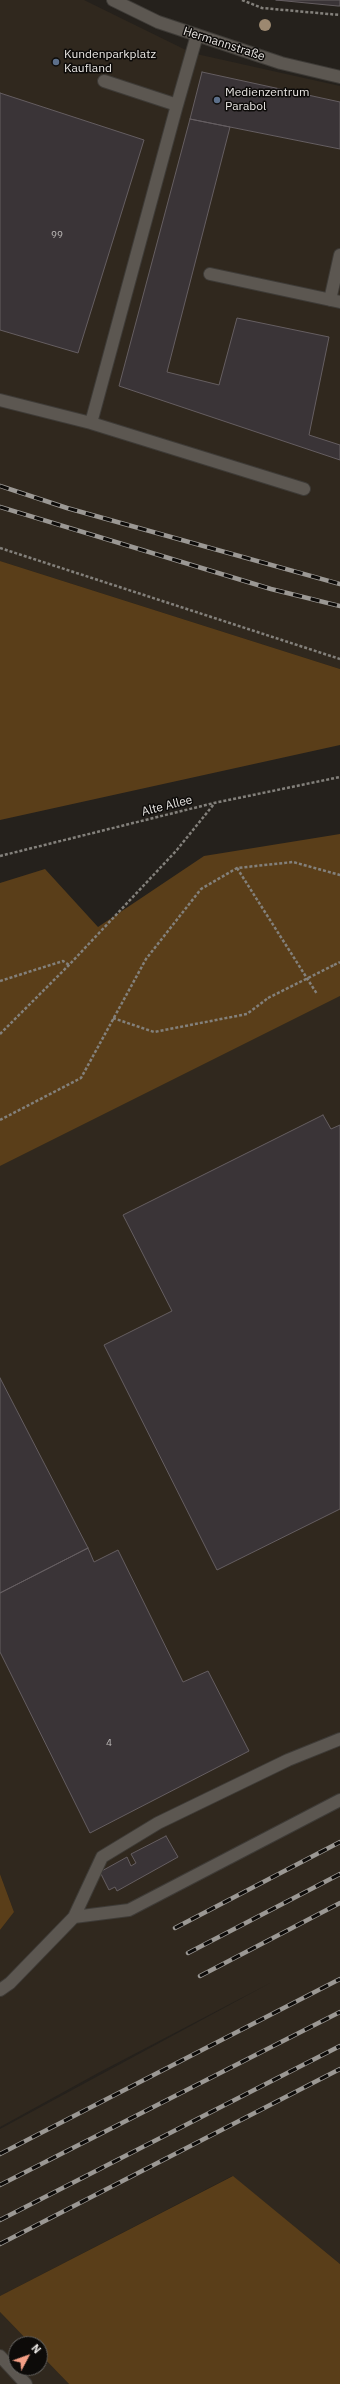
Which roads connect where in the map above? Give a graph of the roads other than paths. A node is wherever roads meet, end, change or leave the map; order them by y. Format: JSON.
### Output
{"nodes":[{"id":1,"x":113,"y":0,"type":"edge"},
{"id":2,"x":197,"y":35,"type":"junction"},
{"id":3,"x":340,"y":77,"type":"edge"},
{"id":4,"x":104,"y":81,"type":"dead end"},
{"id":5,"x":178,"y":104,"type":"junction"},
{"id":6,"x":340,"y":255,"type":"edge"},
{"id":7,"x":210,"y":274,"type":"dead end"},
{"id":8,"x":335,"y":301,"type":"edge"},
{"id":9,"x":0,"y":400,"type":"edge"},
{"id":10,"x":91,"y":423,"type":"junction"},
{"id":11,"x":304,"y":489,"type":"dead end"},
{"id":12,"x":340,"y":1739,"type":"edge"},
{"id":13,"x":340,"y":1800,"type":"edge"},
{"id":14,"x":74,"y":1916,"type":"junction"},
{"id":15,"x":0,"y":1990,"type":"edge"},
{"id":16,"x":0,"y":2356,"type":"edge"},
{"id":17,"x":26,"y":2384,"type":"edge"}],
"edges":[{"from":1,"to":2,"type":"street","name":"Hermannstraße"},
{"from":2,"to":3,"type":"street","name":"Hermannstraße"},
{"from":2,"to":5,"type":"street"},
{"from":4,"to":5,"type":"street"},
{"from":5,"to":10,"type":"street"},
{"from":6,"to":8,"type":"street"},
{"from":7,"to":8,"type":"street"},
{"from":9,"to":10,"type":"street"},
{"from":10,"to":11,"type":"street"},
{"from":12,"to":14,"type":"street"},
{"from":13,"to":14,"type":"street"},
{"from":14,"to":15,"type":"street"},
{"from":16,"to":17,"type":"street"}]}
